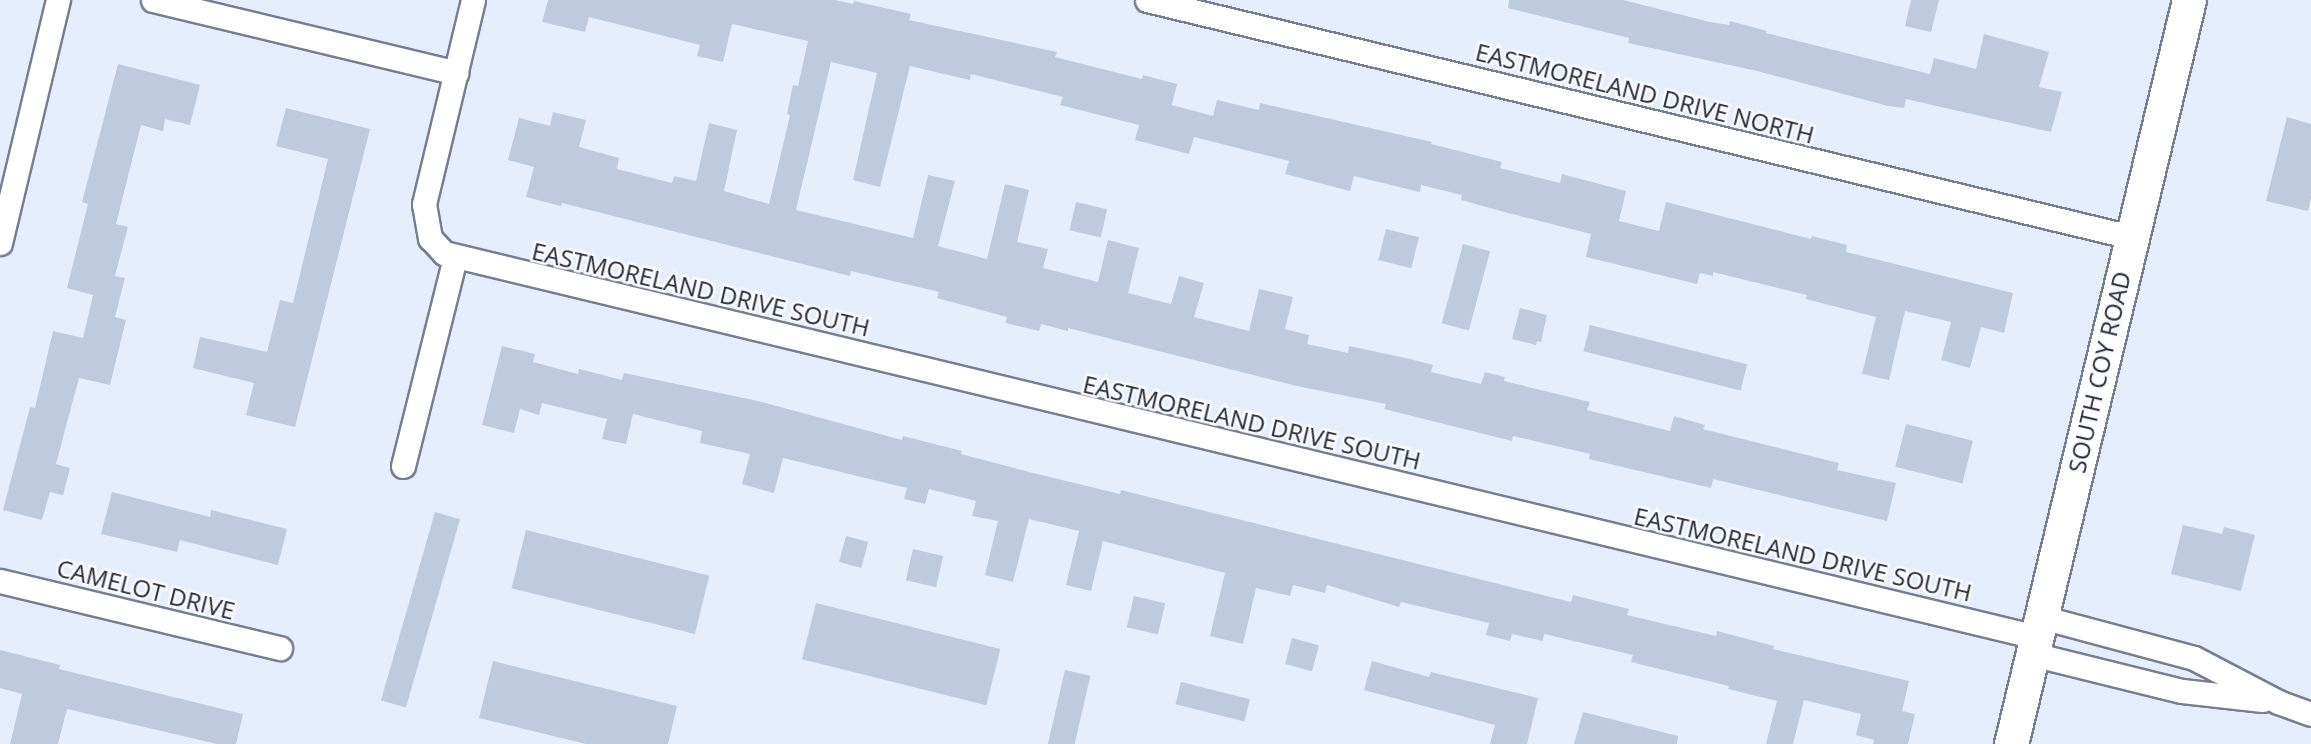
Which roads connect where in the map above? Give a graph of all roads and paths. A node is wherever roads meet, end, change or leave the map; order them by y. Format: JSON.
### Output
{"nodes":[{"id":1,"x":58,"y":0,"type":"edge"},
{"id":2,"x":153,"y":0,"type":"edge"},
{"id":3,"x":473,"y":0,"type":"edge"},
{"id":4,"x":1147,"y":0,"type":"edge"},
{"id":5,"x":2189,"y":0,"type":"edge"},
{"id":6,"x":456,"y":73,"type":"junction"},
{"id":7,"x":2131,"y":237,"type":"junction"},
{"id":8,"x":0,"y":243,"type":"edge"},
{"id":9,"x":455,"y":257,"type":"junction"},
{"id":10,"x":403,"y":466,"type":"dead end"},
{"id":11,"x":0,"y":581,"type":"edge"},
{"id":12,"x":2037,"y":636,"type":"junction"},
{"id":13,"x":280,"y":648,"type":"dead end"},
{"id":14,"x":2278,"y":702,"type":"junction"},
{"id":15,"x":2311,"y":714,"type":"edge"},
{"id":16,"x":2011,"y":744,"type":"edge"}],
"edges":[{"from":1,"to":8,"type":"street"},
{"from":2,"to":6,"type":"street"},
{"from":3,"to":6,"type":"street"},
{"from":4,"to":7,"type":"street","name":"EASTMORELAND DRIVE NORTH"},
{"from":5,"to":7,"type":"street","name":"SOUTH COY ROAD"},
{"from":6,"to":9,"type":"street"},
{"from":7,"to":12,"type":"street","name":"SOUTH COY ROAD"},
{"from":9,"to":10,"type":"street"},
{"from":9,"to":12,"type":"street","name":"EASTMORELAND DRIVE SOUTH"},
{"from":11,"to":13,"type":"street","name":"CAMELOT DRIVE"},
{"from":12,"to":14,"type":"street"},
{"from":12,"to":14,"type":"street"},
{"from":12,"to":16,"type":"street","name":"SOUTH COY ROAD"},
{"from":14,"to":15,"type":"street"}]}
